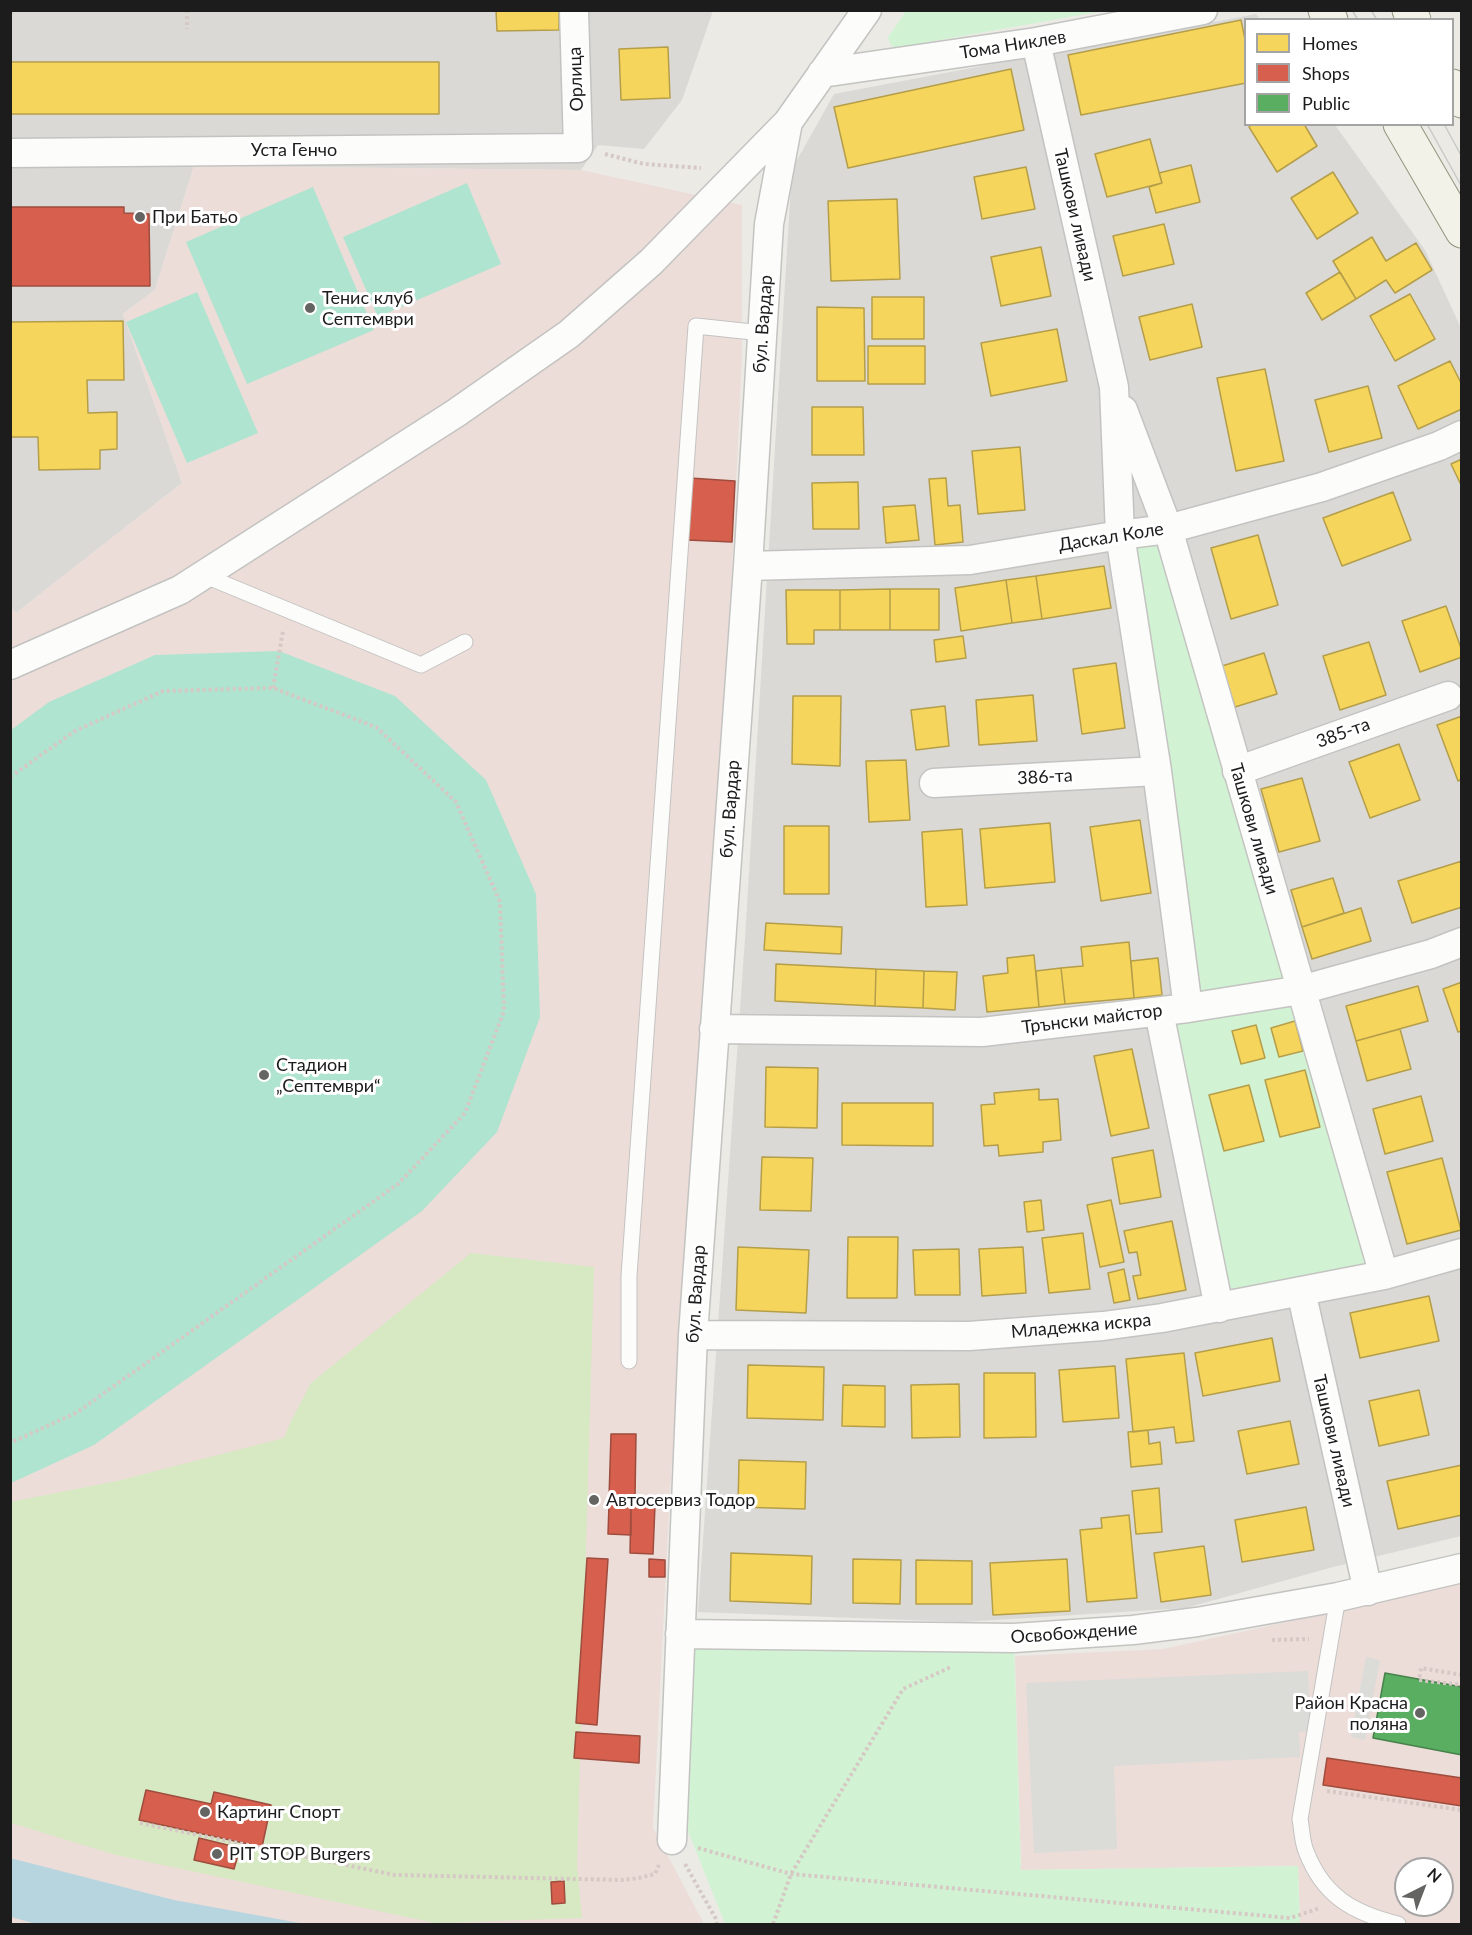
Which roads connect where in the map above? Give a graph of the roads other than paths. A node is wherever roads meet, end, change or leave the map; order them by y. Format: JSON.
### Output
{"nodes":[{"id":1,"x":574,"y":10,"type":"edge"},
{"id":2,"x":867,"y":10,"type":"edge"},
{"id":3,"x":1203,"y":10,"type":"edge"},
{"id":4,"x":1036,"y":42,"type":"junction"},
{"id":5,"x":822,"y":73,"type":"junction"},
{"id":6,"x":788,"y":122,"type":"junction"},
{"id":7,"x":1401,"y":126,"type":"edge"},
{"id":8,"x":578,"y":148,"type":"joint"},
{"id":9,"x":10,"y":153,"type":"edge"},
{"id":10,"x":1461,"y":231,"type":"edge"},
{"id":11,"x":762,"y":333,"type":"junction"},
{"id":12,"x":1114,"y":387,"type":"junction"},
{"id":13,"x":1461,"y":435,"type":"edge"},
{"id":14,"x":1168,"y":529,"type":"junction"},
{"id":15,"x":1120,"y":535,"type":"junction"},
{"id":16,"x":748,"y":566,"type":"junction"},
{"id":17,"x":202,"y":575,"type":"junction"},
{"id":18,"x":465,"y":642,"type":"dead end"},
{"id":19,"x":10,"y":665,"type":"edge"},
{"id":20,"x":1448,"y":696,"type":"dead end"},
{"id":21,"x":1157,"y":771,"type":"junction"},
{"id":22,"x":1238,"y":771,"type":"junction"},
{"id":23,"x":934,"y":783,"type":"dead end"},
{"id":24,"x":1461,"y":942,"type":"edge"},
{"id":25,"x":1301,"y":990,"type":"junction"},
{"id":26,"x":1188,"y":1008,"type":"junction"},
{"id":27,"x":1159,"y":1012,"type":"junction"},
{"id":28,"x":714,"y":1029,"type":"junction"},
{"id":29,"x":1461,"y":1252,"type":"edge"},
{"id":30,"x":1384,"y":1275,"type":"junction"},
{"id":31,"x":1301,"y":1291,"type":"junction"},
{"id":32,"x":1219,"y":1308,"type":"junction"},
{"id":33,"x":693,"y":1335,"type":"junction"},
{"id":34,"x":629,"y":1361,"type":"dead end"},
{"id":35,"x":1461,"y":1568,"type":"edge"},
{"id":36,"x":1368,"y":1591,"type":"junction"},
{"id":37,"x":1338,"y":1597,"type":"junction"},
{"id":38,"x":680,"y":1634,"type":"junction"},
{"id":39,"x":672,"y":1840,"type":"road end"},
{"id":40,"x":1398,"y":1924,"type":"edge"}],
"edges":[{"from":1,"to":8,"type":"street","name":"Орлица"},
{"from":2,"to":5,"type":"street","name":"бул. Вардар"},
{"from":3,"to":4,"type":"street","name":"Тома Никлев"},
{"from":4,"to":5,"type":"street","name":"Тома Никлев"},
{"from":4,"to":12,"type":"street","name":"Ташкови ливади"},
{"from":5,"to":6,"type":"street","name":"бул. Вардар"},
{"from":6,"to":11,"type":"street","name":"бул. Вардар"},
{"from":6,"to":17,"type":"street"},
{"from":7,"to":10,"type":"main road"},
{"from":8,"to":9,"type":"street","name":"Уста Генчо"},
{"from":11,"to":16,"type":"street","name":"бул. Вардар"},
{"from":11,"to":34,"type":"lane"},
{"from":12,"to":14,"type":"street","name":"Ташкови ливади"},
{"from":12,"to":15,"type":"street","name":"Ташкови ливади"},
{"from":13,"to":14,"type":"street","name":"Даскал Коле"},
{"from":14,"to":15,"type":"street","name":"Даскал Коле"},
{"from":14,"to":22,"type":"street","name":"Ташкови ливади"},
{"from":15,"to":16,"type":"street","name":"Даскал Коле"},
{"from":15,"to":21,"type":"street","name":"Ташкови ливади"},
{"from":16,"to":28,"type":"street","name":"бул. Вардар"},
{"from":17,"to":18,"type":"lane"},
{"from":17,"to":19,"type":"street"},
{"from":20,"to":22,"type":"street","name":"385-та"},
{"from":21,"to":23,"type":"street","name":"386-та"},
{"from":21,"to":26,"type":"street","name":"Ташкови ливади"},
{"from":22,"to":25,"type":"street","name":"Ташкови ливади"},
{"from":24,"to":25,"type":"street","name":"Трънски майстор"},
{"from":25,"to":26,"type":"street","name":"Трънски майстор"},
{"from":25,"to":30,"type":"street","name":"Ташкови ливади"},
{"from":26,"to":27,"type":"street","name":"Трънски майстор"},
{"from":27,"to":28,"type":"street","name":"Трънски майстор"},
{"from":27,"to":32,"type":"street"},
{"from":28,"to":33,"type":"street","name":"бул. Вардар"},
{"from":29,"to":30,"type":"street","name":"Младежка искра"},
{"from":30,"to":31,"type":"street","name":"Младежка искра"},
{"from":31,"to":32,"type":"street","name":"Младежка искра"},
{"from":31,"to":36,"type":"street","name":"Ташкови ливади"},
{"from":32,"to":33,"type":"street","name":"Младежка искра"},
{"from":33,"to":38,"type":"street","name":"бул. Вардар"},
{"from":35,"to":36,"type":"street","name":"Освобождение"},
{"from":36,"to":37,"type":"street","name":"Освобождение"},
{"from":37,"to":38,"type":"street","name":"Освобождение"},
{"from":37,"to":40,"type":"lane"},
{"from":38,"to":39,"type":"street","name":"бул. Вардар"}]}
